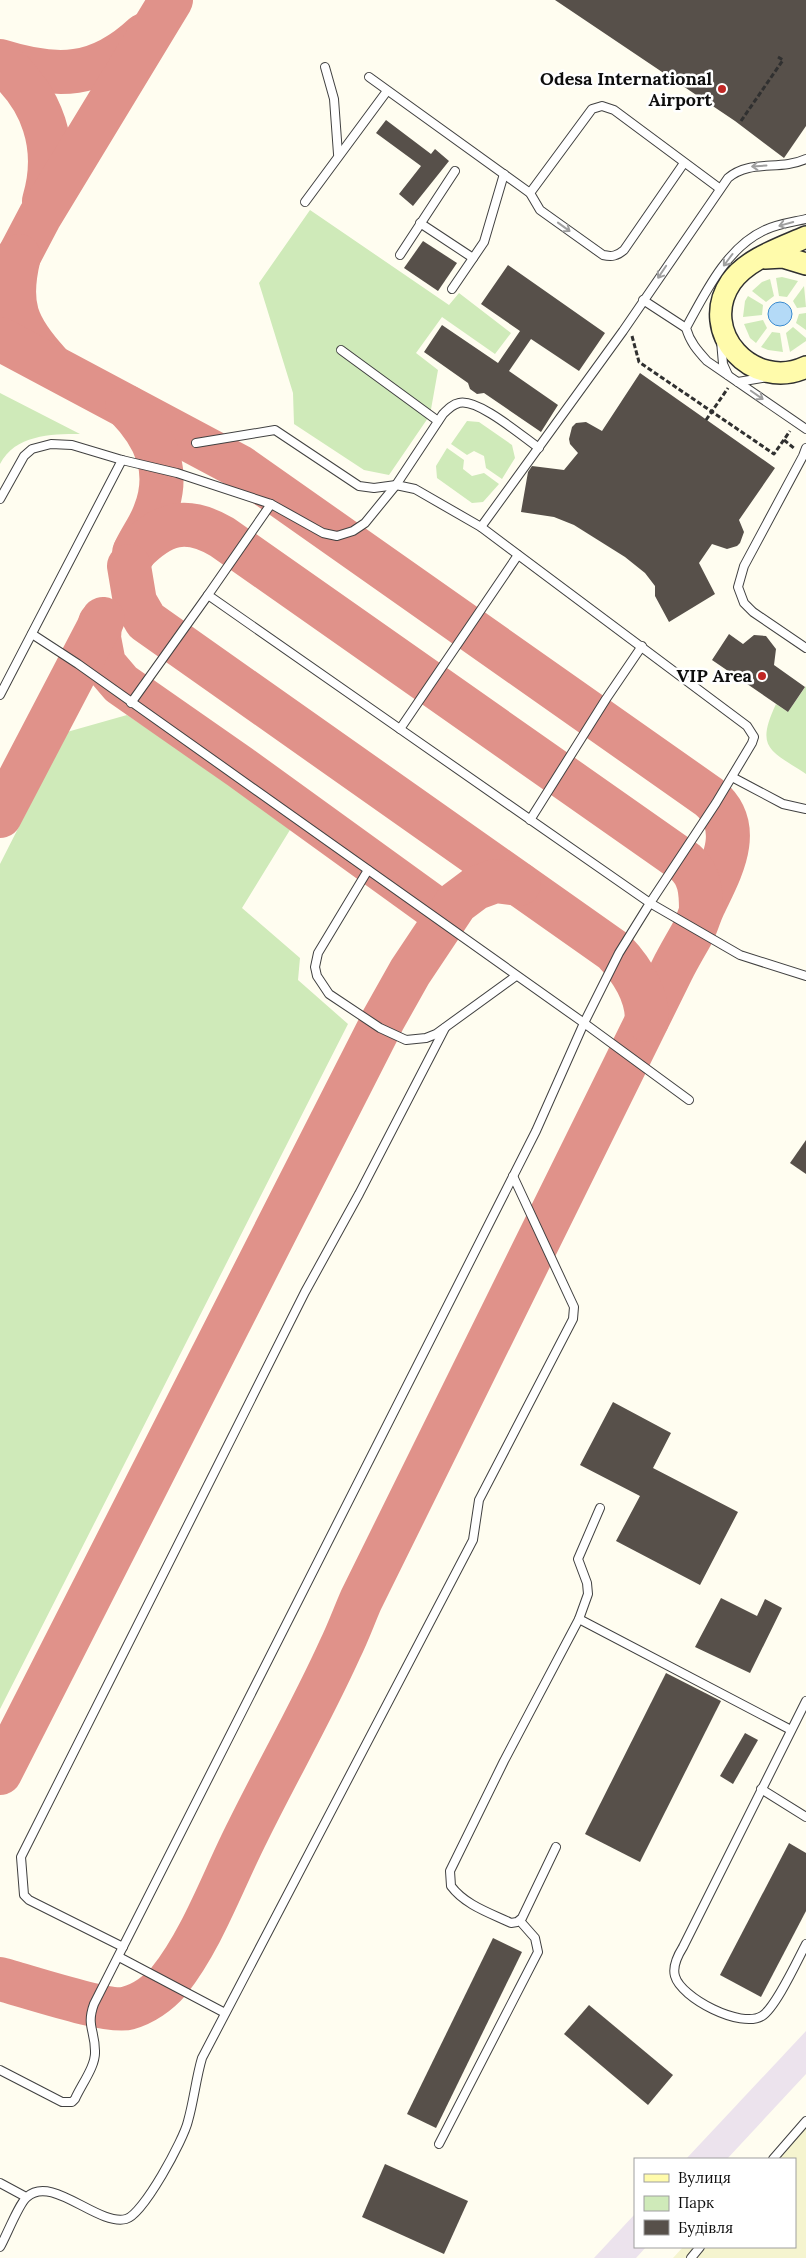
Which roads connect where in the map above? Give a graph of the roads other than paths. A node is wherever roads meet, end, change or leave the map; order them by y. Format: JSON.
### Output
{"nodes":[{"id":1,"x":325,"y":67,"type":"dead end"},
{"id":2,"x":369,"y":77,"type":"dead end"},
{"id":3,"x":387,"y":90,"type":"junction"},
{"id":4,"x":338,"y":154,"type":"junction"},
{"id":5,"x":806,"y":159,"type":"edge"},
{"id":6,"x":684,"y":163,"type":"junction"},
{"id":7,"x":454,"y":171,"type":"dead end"},
{"id":8,"x":504,"y":174,"type":"junction"},
{"id":9,"x":719,"y":188,"type":"junction"},
{"id":10,"x":530,"y":193,"type":"junction"},
{"id":11,"x":305,"y":202,"type":"dead end"},
{"id":12,"x":806,"y":219,"type":"edge"},
{"id":13,"x":420,"y":223,"type":"junction"},
{"id":14,"x":806,"y":236,"type":"edge"},
{"id":15,"x":400,"y":255,"type":"dead end"},
{"id":16,"x":473,"y":258,"type":"junction"},
{"id":17,"x":753,"y":262,"type":"junction"},
{"id":18,"x":806,"y":264,"type":"edge"},
{"id":19,"x":452,"y":289,"type":"dead end"},
{"id":20,"x":643,"y":300,"type":"junction"},
{"id":21,"x":722,"y":326,"type":"junction"},
{"id":22,"x":686,"y":328,"type":"junction"},
{"id":23,"x":341,"y":350,"type":"dead end"},
{"id":24,"x":798,"y":370,"type":"edge"},
{"id":25,"x":728,"y":375,"type":"junction"},
{"id":26,"x":738,"y":382,"type":"junction"},
{"id":27,"x":438,"y":421,"type":"junction"},
{"id":28,"x":806,"y":429,"type":"edge"},
{"id":29,"x":196,"y":443,"type":"dead end"},
{"id":30,"x":539,"y":448,"type":"junction"},
{"id":31,"x":806,"y":448,"type":"edge"},
{"id":32,"x":122,"y":460,"type":"junction"},
{"id":33,"x":396,"y":485,"type":"junction"},
{"id":34,"x":0,"y":499,"type":"edge"},
{"id":35,"x":271,"y":504,"type":"junction"},
{"id":36,"x":481,"y":527,"type":"junction"},
{"id":37,"x":518,"y":555,"type":"junction"},
{"id":38,"x":208,"y":595,"type":"junction"},
{"id":39,"x":32,"y":634,"type":"junction"},
{"id":40,"x":642,"y":646,"type":"junction"},
{"id":41,"x":806,"y":648,"type":"edge"},
{"id":42,"x":0,"y":694,"type":"edge"},
{"id":43,"x":131,"y":703,"type":"junction"},
{"id":44,"x":400,"y":729,"type":"junction"},
{"id":45,"x":732,"y":777,"type":"junction"},
{"id":46,"x":806,"y":809,"type":"edge"},
{"id":47,"x":530,"y":820,"type":"junction"},
{"id":48,"x":368,"y":870,"type":"junction"},
{"id":49,"x":650,"y":903,"type":"junction"},
{"id":50,"x":516,"y":976,"type":"junction"},
{"id":51,"x":806,"y":976,"type":"edge"},
{"id":52,"x":584,"y":1023,"type":"junction"},
{"id":53,"x":445,"y":1028,"type":"junction"},
{"id":54,"x":689,"y":1100,"type":"dead end"},
{"id":55,"x":513,"y":1176,"type":"junction"},
{"id":56,"x":600,"y":1508,"type":"dead end"},
{"id":57,"x":579,"y":1619,"type":"junction"},
{"id":58,"x":806,"y":1701,"type":"edge"},
{"id":59,"x":792,"y":1730,"type":"junction"},
{"id":60,"x":761,"y":1789,"type":"junction"},
{"id":61,"x":806,"y":1817,"type":"edge"},
{"id":62,"x":556,"y":1847,"type":"dead end"},
{"id":63,"x":520,"y":1921,"type":"junction"},
{"id":64,"x":806,"y":1944,"type":"edge"},
{"id":65,"x":123,"y":1947,"type":"junction"},
{"id":66,"x":119,"y":1957,"type":"junction"},
{"id":67,"x":225,"y":2013,"type":"junction"},
{"id":68,"x":0,"y":2070,"type":"edge"},
{"id":69,"x":806,"y":2121,"type":"edge"},
{"id":70,"x":439,"y":2144,"type":"dead end"},
{"id":71,"x":774,"y":2158,"type":"edge"},
{"id":72,"x":0,"y":2183,"type":"edge"},
{"id":73,"x":26,"y":2197,"type":"junction"},
{"id":74,"x":0,"y":2247,"type":"edge"},
{"id":75,"x":699,"y":2248,"type":"edge"},
{"id":76,"x":691,"y":2258,"type":"edge"}],
"edges":[{"from":1,"to":4,"type":"lane"},
{"from":2,"to":3,"type":"lane"},
{"from":3,"to":4,"type":"lane"},
{"from":3,"to":8,"type":"lane"},
{"from":4,"to":11,"type":"lane"},
{"from":5,"to":9,"type":"lane","one_way":true},
{"from":6,"to":9,"type":"lane"},
{"from":6,"to":10,"type":"lane"},
{"from":10,"to":6,"type":"lane","one_way":true},
{"from":7,"to":13,"type":"lane"},
{"from":8,"to":10,"type":"lane"},
{"from":8,"to":16,"type":"lane"},
{"from":9,"to":20,"type":"lane","one_way":true},
{"from":12,"to":22,"type":"lane","one_way":true},
{"from":13,"to":15,"type":"lane"},
{"from":13,"to":16,"type":"lane"},
{"from":14,"to":17,"type":"main road"},
{"from":16,"to":19,"type":"lane"},
{"from":17,"to":18,"type":"main road"},
{"from":17,"to":21,"type":"main road"},
{"from":20,"to":22,"type":"lane"},
{"from":20,"to":30,"type":"lane"},
{"from":21,"to":24,"type":"main road"},
{"from":21,"to":25,"type":"lane"},
{"from":22,"to":25,"type":"lane"},
{"from":23,"to":27,"type":"lane"},
{"from":24,"to":26,"type":"lane"},
{"from":25,"to":26,"type":"lane"},
{"from":26,"to":28,"type":"lane","one_way":true},
{"from":27,"to":30,"type":"lane"},
{"from":27,"to":33,"type":"lane"},
{"from":29,"to":33,"type":"lane"},
{"from":30,"to":36,"type":"lane"},
{"from":31,"to":41,"type":"lane"},
{"from":32,"to":34,"type":"lane"},
{"from":32,"to":35,"type":"lane"},
{"from":32,"to":39,"type":"lane"},
{"from":33,"to":35,"type":"lane"},
{"from":33,"to":36,"type":"lane"},
{"from":35,"to":38,"type":"lane"},
{"from":36,"to":37,"type":"lane"},
{"from":37,"to":40,"type":"lane"},
{"from":37,"to":44,"type":"lane"},
{"from":38,"to":43,"type":"lane"},
{"from":38,"to":44,"type":"lane"},
{"from":39,"to":42,"type":"lane"},
{"from":39,"to":43,"type":"lane"},
{"from":40,"to":45,"type":"lane"},
{"from":40,"to":47,"type":"lane"},
{"from":43,"to":48,"type":"lane"},
{"from":44,"to":47,"type":"lane"},
{"from":45,"to":46,"type":"lane"},
{"from":45,"to":49,"type":"lane"},
{"from":47,"to":49,"type":"lane"},
{"from":48,"to":50,"type":"lane"},
{"from":48,"to":53,"type":"lane"},
{"from":49,"to":51,"type":"lane"},
{"from":49,"to":52,"type":"lane"},
{"from":50,"to":52,"type":"lane"},
{"from":50,"to":53,"type":"lane"},
{"from":52,"to":54,"type":"lane"},
{"from":52,"to":55,"type":"lane"},
{"from":53,"to":65,"type":"lane"},
{"from":55,"to":65,"type":"lane"},
{"from":55,"to":67,"type":"lane"},
{"from":56,"to":57,"type":"lane"},
{"from":57,"to":59,"type":"lane"},
{"from":57,"to":63,"type":"lane"},
{"from":58,"to":59,"type":"lane"},
{"from":59,"to":60,"type":"lane"},
{"from":60,"to":61,"type":"lane"},
{"from":60,"to":64,"type":"lane"},
{"from":62,"to":63,"type":"lane"},
{"from":63,"to":70,"type":"lane"},
{"from":65,"to":66,"type":"lane"},
{"from":66,"to":67,"type":"lane"},
{"from":66,"to":68,"type":"lane"},
{"from":67,"to":73,"type":"lane"},
{"from":69,"to":71,"type":"lane"},
{"from":72,"to":73,"type":"lane"},
{"from":73,"to":74,"type":"lane"},
{"from":75,"to":76,"type":"lane"}]}
